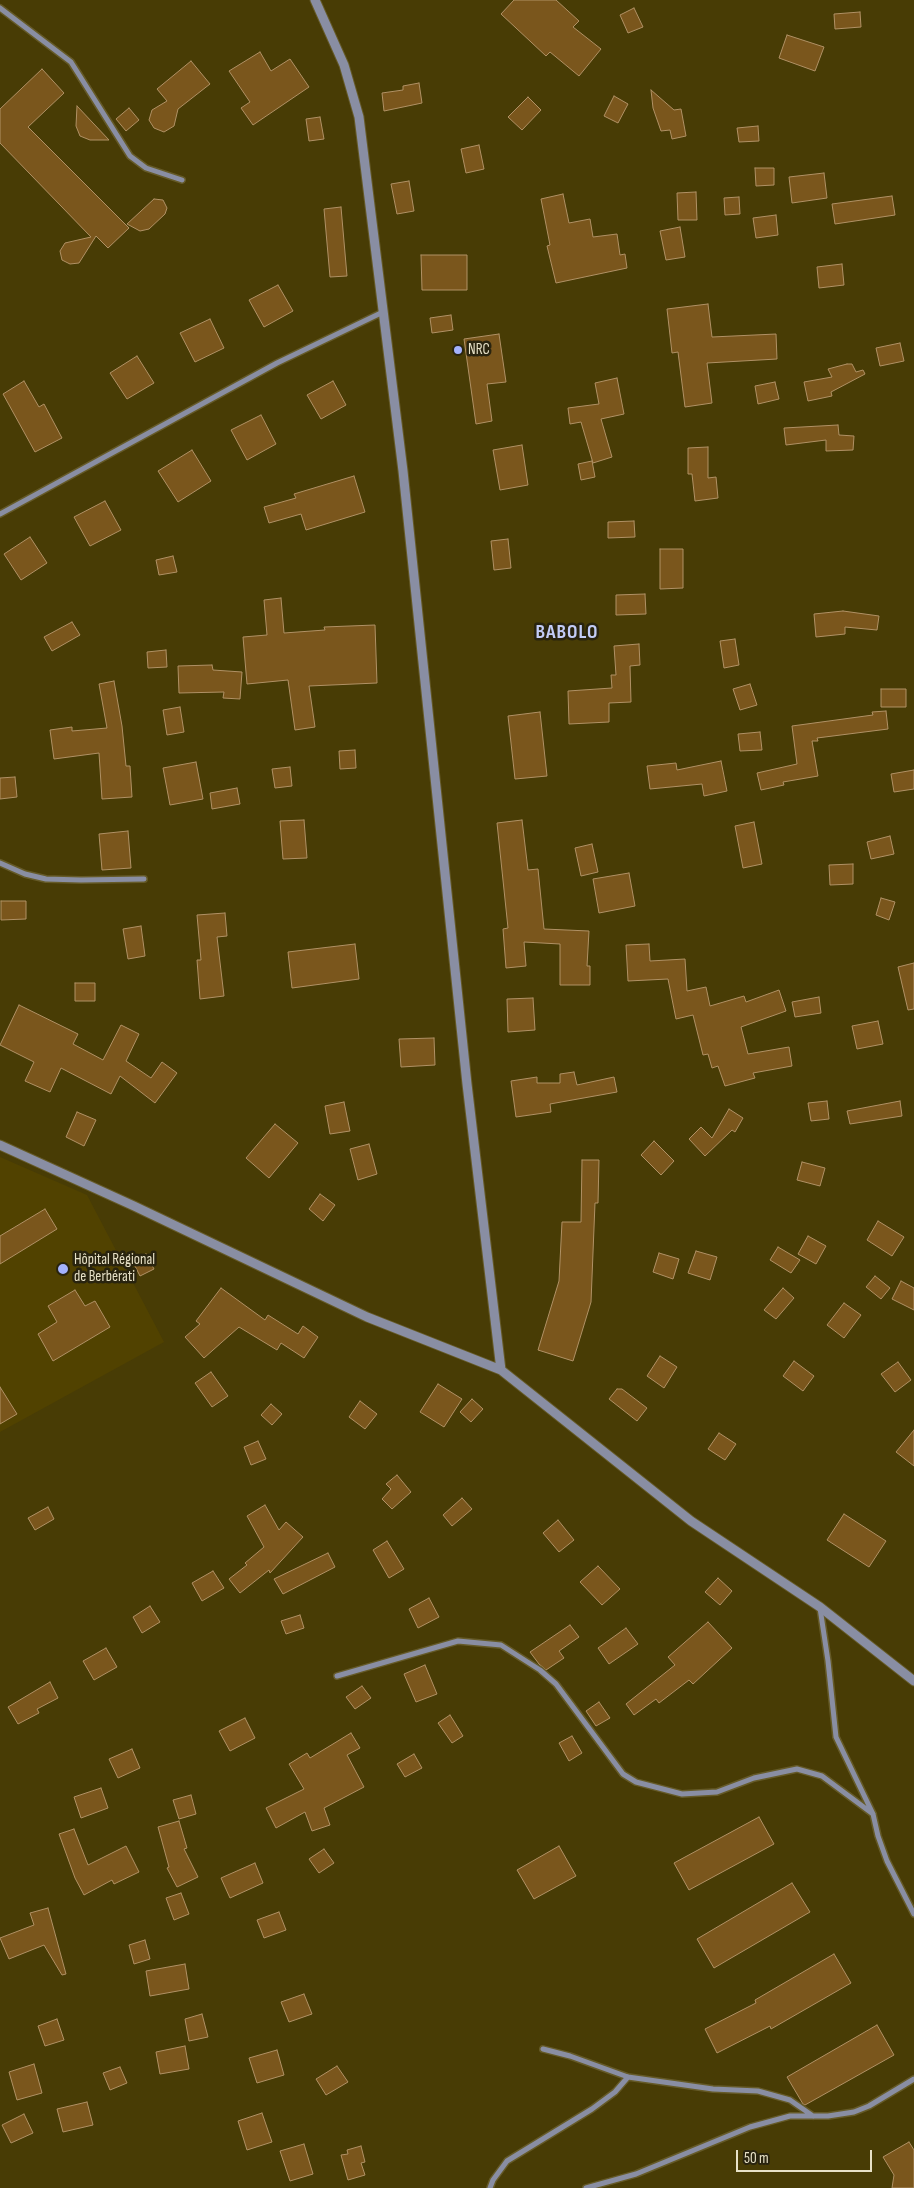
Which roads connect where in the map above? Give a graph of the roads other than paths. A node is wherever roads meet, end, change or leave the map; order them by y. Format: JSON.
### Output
{"nodes":[{"id":1,"x":315,"y":0,"type":"edge"},
{"id":2,"x":0,"y":8,"type":"edge"},
{"id":3,"x":182,"y":180,"type":"dead end"},
{"id":4,"x":383,"y":312,"type":"junction"},
{"id":5,"x":0,"y":514,"type":"edge"},
{"id":6,"x":0,"y":863,"type":"edge"},
{"id":7,"x":144,"y":879,"type":"dead end"},
{"id":8,"x":0,"y":1145,"type":"edge"},
{"id":9,"x":501,"y":1370,"type":"junction"},
{"id":10,"x":820,"y":1607,"type":"junction"},
{"id":11,"x":337,"y":1676,"type":"dead end"},
{"id":12,"x":914,"y":1680,"type":"edge"},
{"id":13,"x":873,"y":1814,"type":"junction"},
{"id":14,"x":914,"y":1914,"type":"edge"},
{"id":15,"x":543,"y":2049,"type":"dead end"},
{"id":16,"x":628,"y":2077,"type":"junction"},
{"id":17,"x":914,"y":2079,"type":"edge"},
{"id":18,"x":813,"y":2116,"type":"junction"},
{"id":19,"x":490,"y":2188,"type":"edge"},
{"id":20,"x":586,"y":2188,"type":"edge"}],
"edges":[{"from":1,"to":4,"type":"street"},
{"from":2,"to":3,"type":"street"},
{"from":4,"to":5,"type":"street"},
{"from":4,"to":9,"type":"street"},
{"from":6,"to":7,"type":"street"},
{"from":8,"to":9,"type":"street"},
{"from":9,"to":10,"type":"street"},
{"from":10,"to":12,"type":"street"},
{"from":10,"to":13,"type":"street"},
{"from":11,"to":13,"type":"street"},
{"from":13,"to":14,"type":"street"},
{"from":15,"to":16,"type":"street"},
{"from":16,"to":18,"type":"street"},
{"from":16,"to":19,"type":"street"},
{"from":17,"to":18,"type":"street"},
{"from":18,"to":20,"type":"street"}]}
